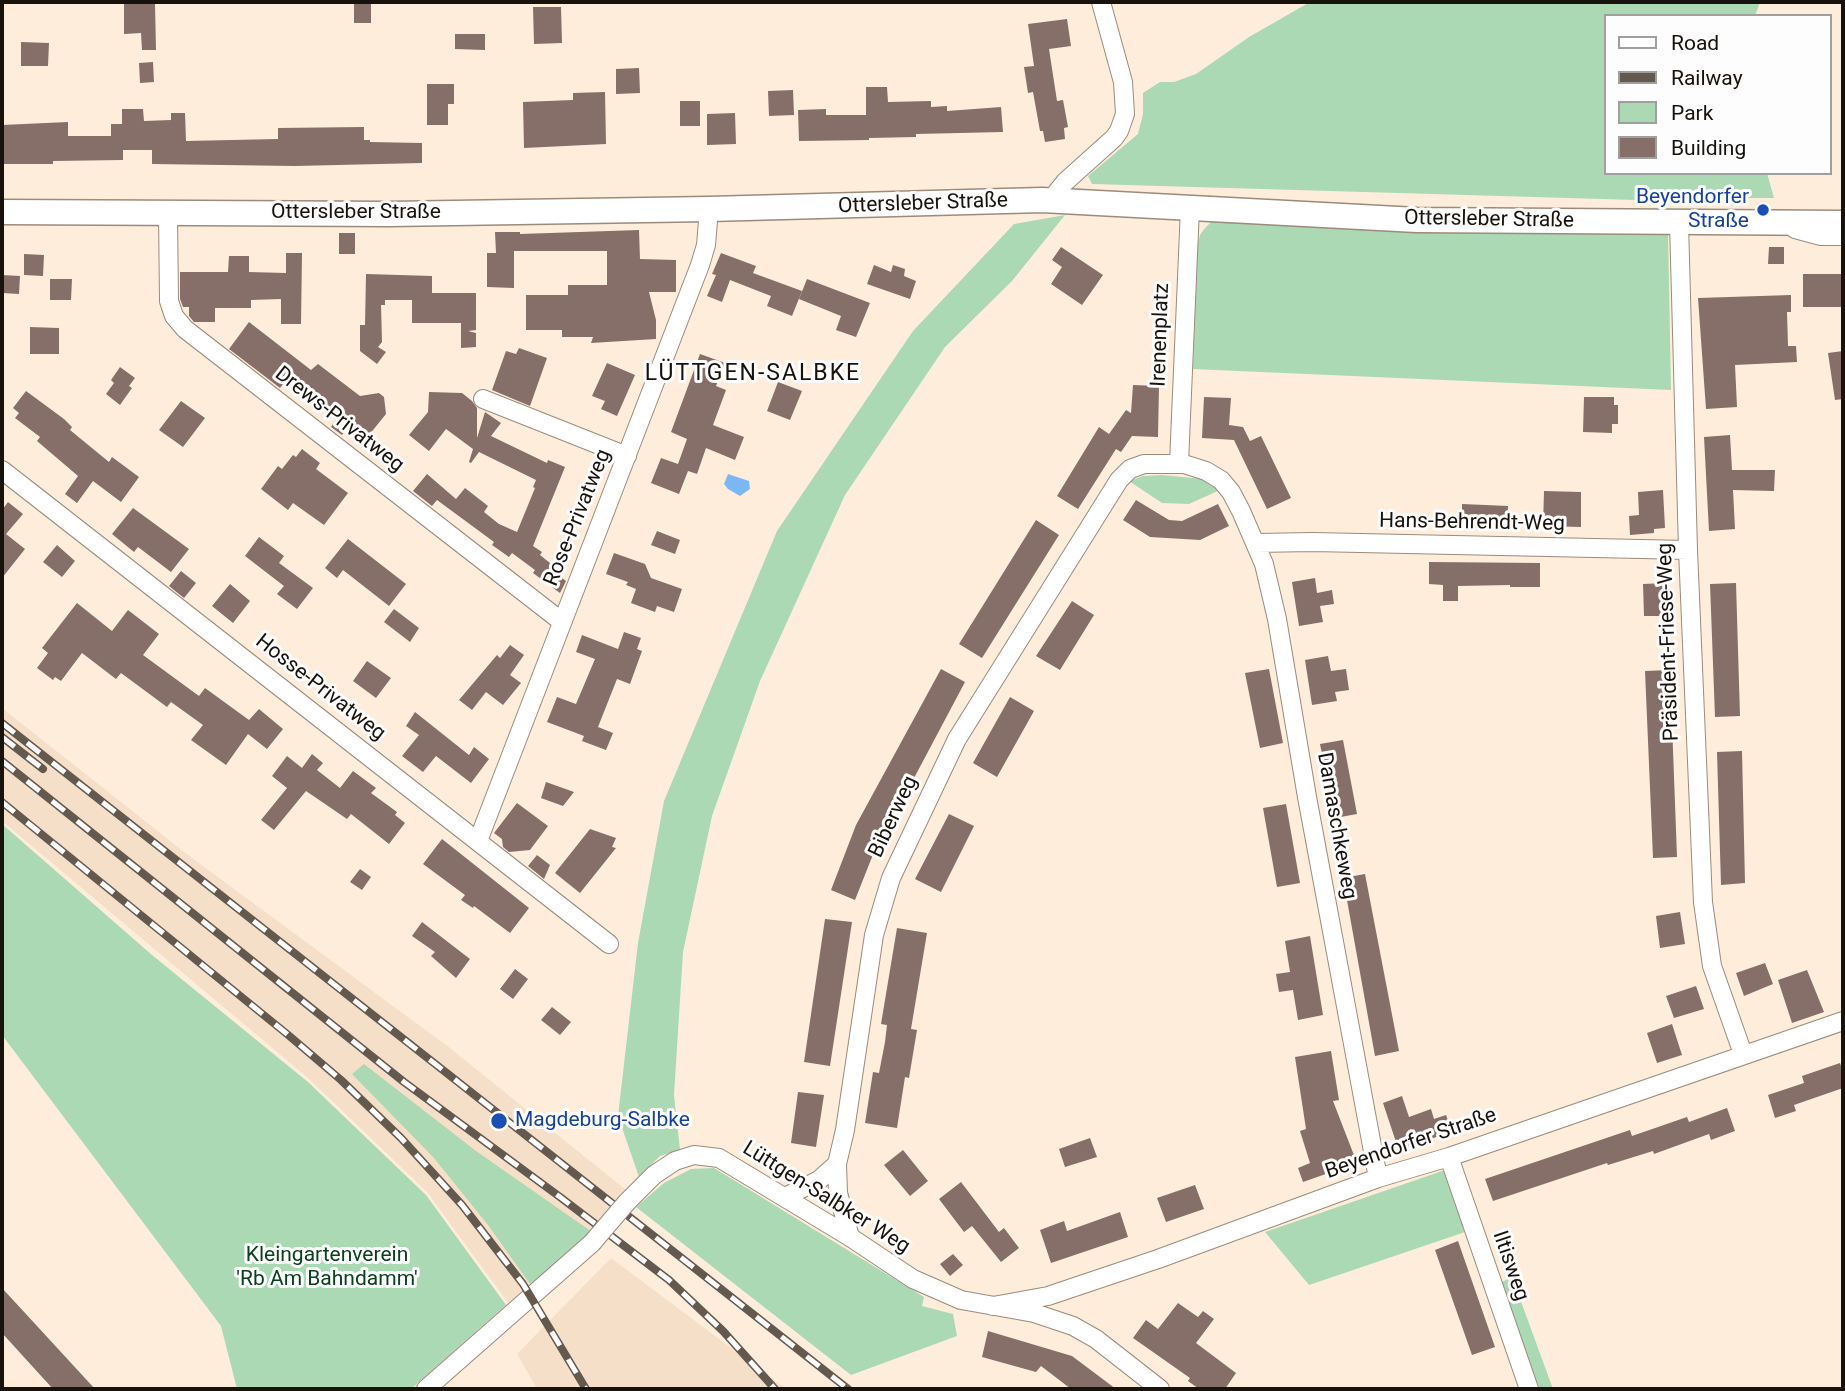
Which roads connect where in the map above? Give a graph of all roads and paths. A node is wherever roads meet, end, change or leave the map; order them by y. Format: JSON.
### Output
{"nodes":[{"id":1,"x":1101,"y":2,"type":"edge"},
{"id":2,"x":1055,"y":201,"type":"junction"},
{"id":3,"x":1190,"y":208,"type":"junction"},
{"id":4,"x":709,"y":209,"type":"junction"},
{"id":5,"x":2,"y":212,"type":"edge"},
{"id":6,"x":168,"y":213,"type":"junction"},
{"id":7,"x":1843,"y":217,"type":"edge"},
{"id":8,"x":1679,"y":223,"type":"junction"},
{"id":9,"x":1737,"y":223,"type":"junction"},
{"id":10,"x":1774,"y":223,"type":"junction"},
{"id":11,"x":1843,"y":223,"type":"edge"},
{"id":12,"x":1843,"y":236,"type":"edge"},
{"id":13,"x":483,"y":399,"type":"dead end"},
{"id":14,"x":627,"y":456,"type":"junction"},
{"id":15,"x":1179,"y":463,"type":"junction"},
{"id":16,"x":2,"y":470,"type":"edge"},
{"id":17,"x":1256,"y":543,"type":"junction"},
{"id":18,"x":1688,"y":550,"type":"junction"},
{"id":19,"x":561,"y":621,"type":"junction"},
{"id":20,"x":478,"y":841,"type":"junction"},
{"id":21,"x":609,"y":944,"type":"dead end"},
{"id":22,"x":1843,"y":1021,"type":"edge"},
{"id":23,"x":1744,"y":1054,"type":"junction"},
{"id":24,"x":1449,"y":1157,"type":"junction"},
{"id":25,"x":837,"y":1164,"type":"junction"},
{"id":26,"x":1378,"y":1178,"type":"junction"},
{"id":27,"x":785,"y":1197,"type":"junction"},
{"id":28,"x":850,"y":1237,"type":"junction"},
{"id":29,"x":993,"y":1306,"type":"junction"},
{"id":30,"x":426,"y":1389,"type":"edge"},
{"id":31,"x":1160,"y":1389,"type":"edge"},
{"id":32,"x":1529,"y":1389,"type":"edge"}],
"edges":[{"from":1,"to":2,"type":"street"},
{"from":2,"to":3,"type":"main road","name":"Ottersleber Straße"},
{"from":2,"to":4,"type":"main road","name":"Ottersleber Straße"},
{"from":3,"to":8,"type":"main road","name":"Ottersleber Straße"},
{"from":3,"to":15,"type":"street","name":"Irenenplatz"},
{"from":4,"to":6,"type":"main road","name":"Ottersleber Straße"},
{"from":4,"to":14,"type":"street","name":"Rose-Privatweg"},
{"from":5,"to":6,"type":"main road","name":"Ottersleber Straße"},
{"from":6,"to":19,"type":"street","name":"Drews-Privatweg"},
{"from":7,"to":9,"type":"street"},
{"from":8,"to":9,"type":"main road","name":"Ottersleber Straße"},
{"from":8,"to":18,"type":"street","name":"Präsident-Friese-Weg"},
{"from":9,"to":10,"type":"main road","name":"Ottersleber Straße"},
{"from":10,"to":11,"type":"main road","name":"Ottersleber Straße"},
{"from":10,"to":12,"type":"street"},
{"from":13,"to":14,"type":"street"},
{"from":14,"to":19,"type":"street","name":"Rose-Privatweg"},
{"from":15,"to":17,"type":"street","name":"Damaschkeweg"},
{"from":15,"to":25,"type":"street","name":"Biberweg"},
{"from":16,"to":20,"type":"street","name":"Hosse-Privatweg"},
{"from":17,"to":18,"type":"street","name":"Hans-Behrendt-Weg"},
{"from":17,"to":26,"type":"street","name":"Damaschkeweg"},
{"from":18,"to":23,"type":"street","name":"Präsident-Friese-Weg"},
{"from":19,"to":20,"type":"street","name":"Rose-Privatweg"},
{"from":20,"to":21,"type":"street","name":"Hosse-Privatweg"},
{"from":22,"to":23,"type":"street","name":"Beyendorfer Straße"},
{"from":23,"to":24,"type":"street","name":"Beyendorfer Straße"},
{"from":24,"to":26,"type":"street","name":"Beyendorfer Straße"},
{"from":24,"to":32,"type":"street","name":"Iltisweg"},
{"from":25,"to":27,"type":"street"},
{"from":25,"to":28,"type":"street","name":"Biberweg"},
{"from":26,"to":29,"type":"street","name":"Beyendorfer Straße"},
{"from":27,"to":28,"type":"street","name":"Lüttgen-Salbker Weg"},
{"from":27,"to":30,"type":"street","name":"Lüttgen-Salbker Weg","bridge":true},
{"from":28,"to":29,"type":"street","name":"Lüttgen-Salbker Weg"},
{"from":29,"to":31,"type":"street","name":"Lüttgen-Salbker Weg"}]}
